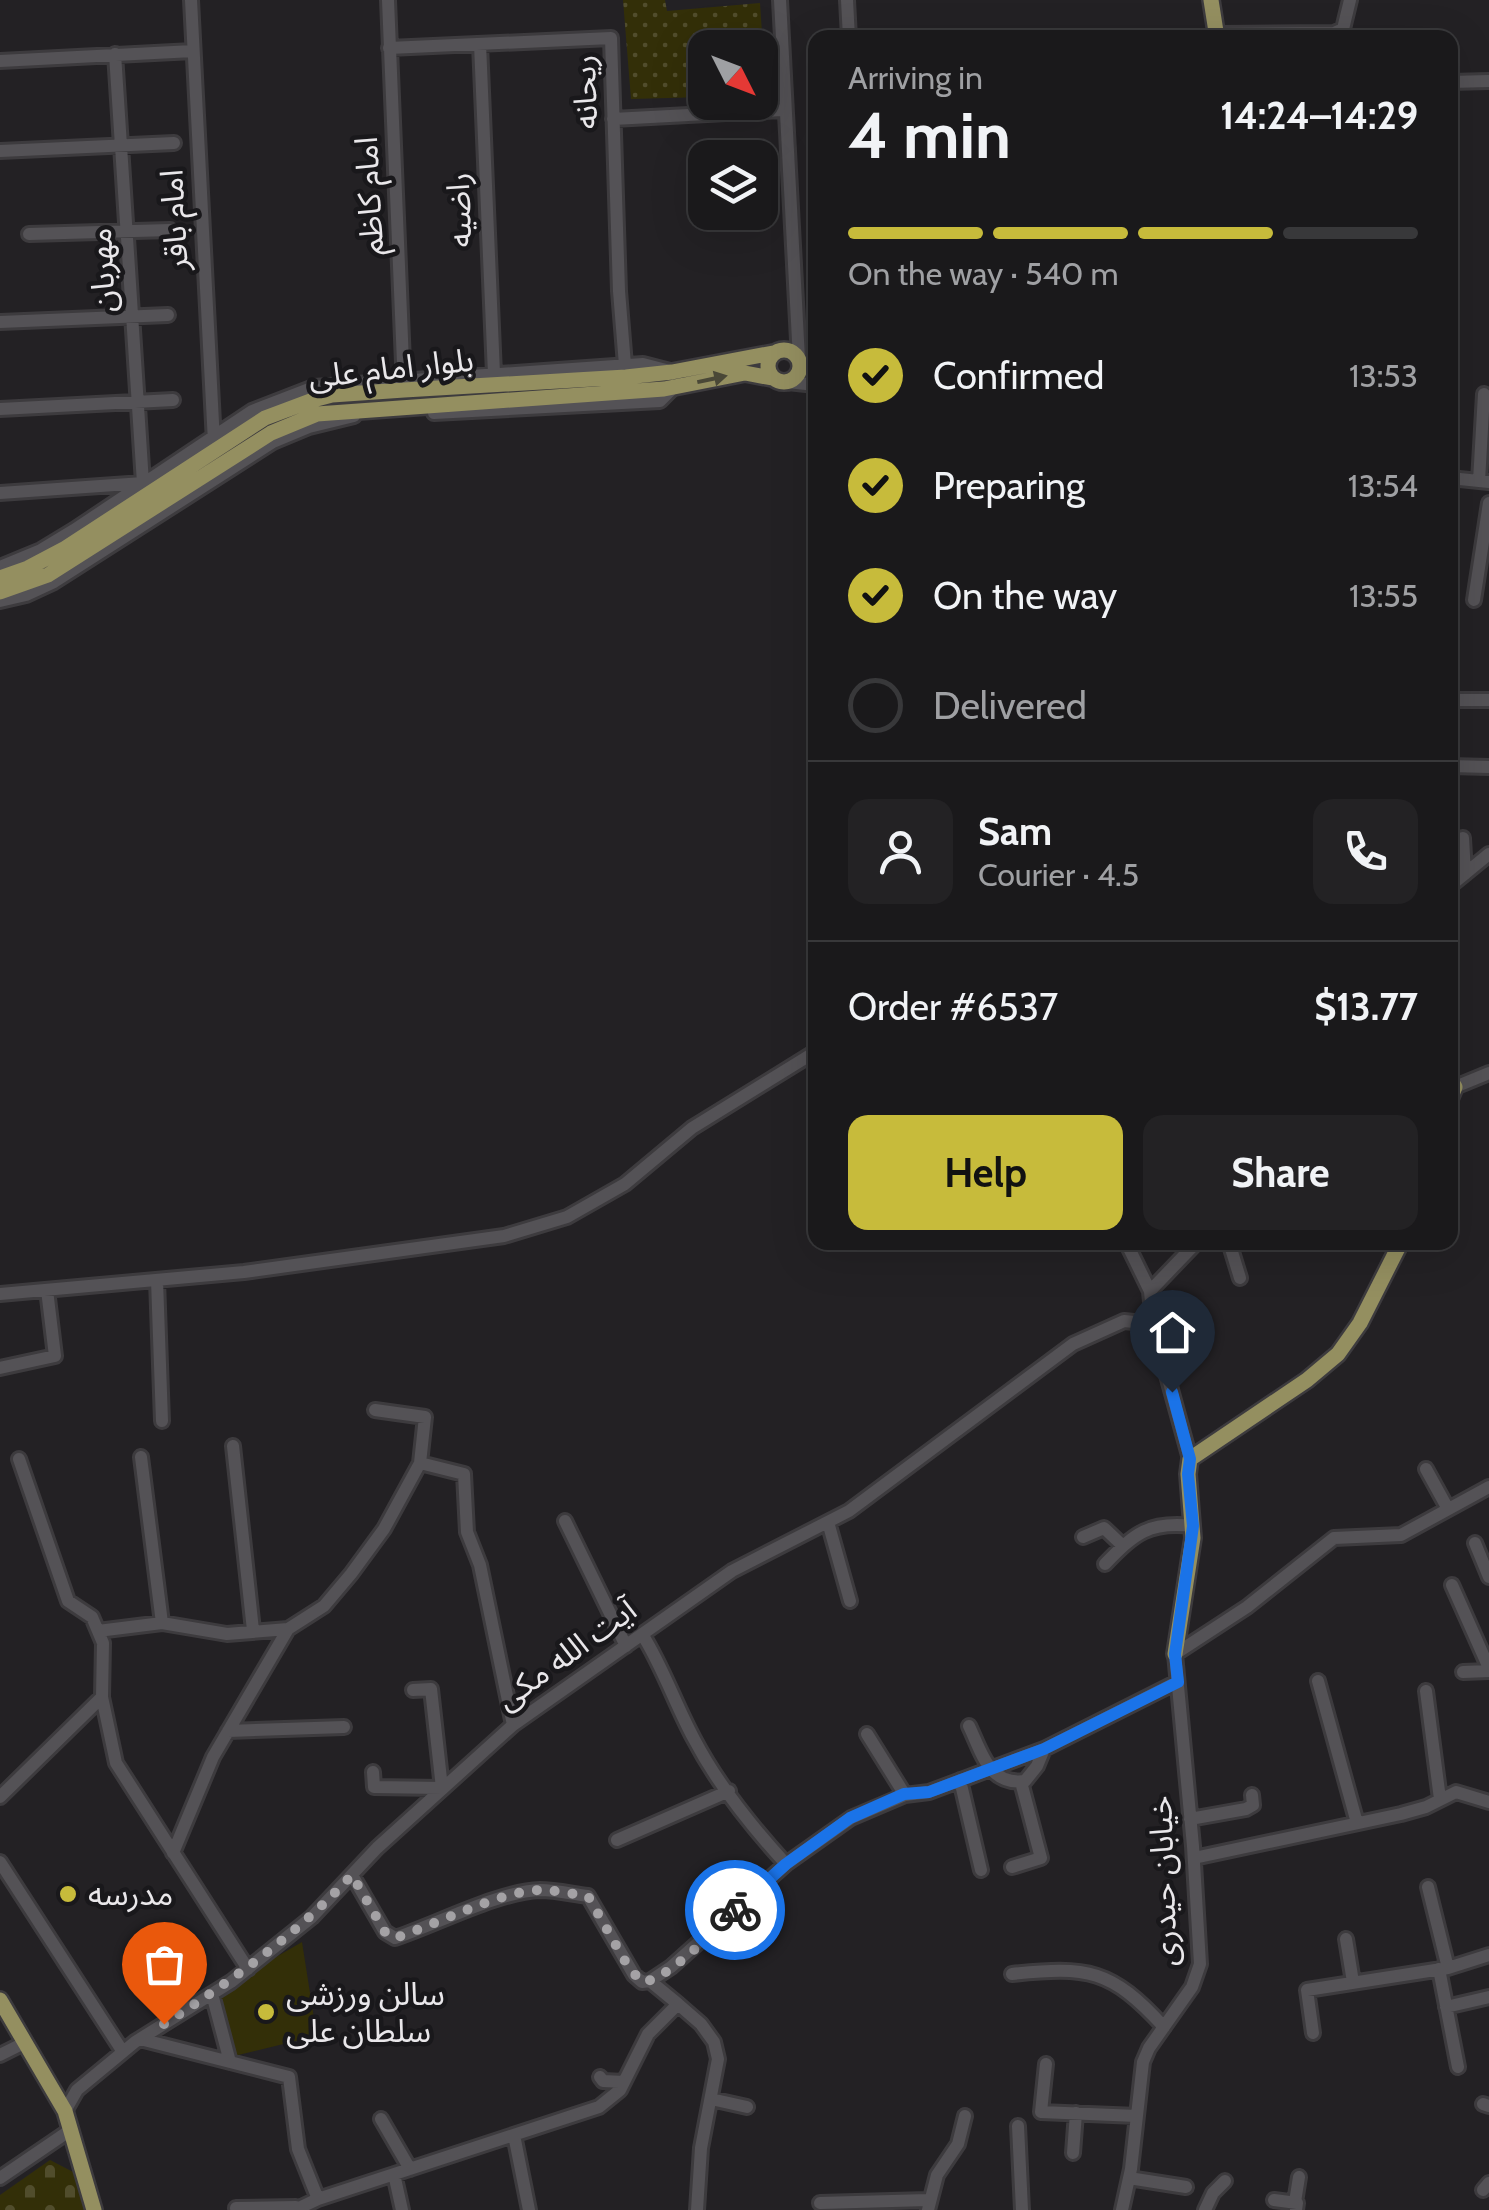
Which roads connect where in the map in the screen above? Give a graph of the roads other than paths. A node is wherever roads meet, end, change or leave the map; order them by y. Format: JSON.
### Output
{"nodes":[{"id":1,"x":190,"y":0,"type":"edge"},
{"id":2,"x":388,"y":0,"type":"edge"},
{"id":3,"x":780,"y":0,"type":"edge"},
{"id":4,"x":847,"y":0,"type":"edge"},
{"id":5,"x":1210,"y":0,"type":"edge"},
{"id":6,"x":1350,"y":0,"type":"edge"},
{"id":7,"x":848,"y":30,"type":"edge"},
{"id":8,"x":1216,"y":30,"type":"edge"},
{"id":9,"x":1343,"y":30,"type":"edge"},
{"id":10,"x":480,"y":44,"type":"junction"},
{"id":11,"x":390,"y":48,"type":"junction"},
{"id":12,"x":193,"y":51,"type":"junction"},
{"id":13,"x":116,"y":54,"type":"junction"},
{"id":14,"x":0,"y":61,"type":"edge"},
{"id":15,"x":1489,"y":81,"type":"edge"},
{"id":16,"x":1458,"y":82,"type":"edge"},
{"id":17,"x":784,"y":110,"type":"junction"},
{"id":18,"x":613,"y":120,"type":"junction"},
{"id":19,"x":174,"y":143,"type":"dead end"},
{"id":20,"x":122,"y":145,"type":"junction"},
{"id":21,"x":0,"y":151,"type":"edge"},
{"id":22,"x":170,"y":230,"type":"dead end"},
{"id":23,"x":127,"y":232,"type":"junction"},
{"id":24,"x":29,"y":234,"type":"dead end"},
{"id":25,"x":168,"y":314,"type":"dead end"},
{"id":26,"x":132,"y":316,"type":"junction"},
{"id":27,"x":0,"y":322,"type":"edge"},
{"id":28,"x":796,"y":335,"type":"junction"},
{"id":29,"x":775,"y":352,"type":"junction"},
{"id":30,"x":799,"y":362,"type":"junction"},
{"id":31,"x":625,"y":365,"type":"junction"},
{"id":32,"x":494,"y":374,"type":"junction"},
{"id":33,"x":808,"y":376,"type":"edge"},
{"id":34,"x":673,"y":380,"type":"junction"},
{"id":35,"x":780,"y":380,"type":"junction"},
{"id":36,"x":808,"y":384,"type":"edge"},
{"id":37,"x":1484,"y":394,"type":"dead end"},
{"id":38,"x":408,"y":397,"type":"junction"},
{"id":39,"x":173,"y":400,"type":"dead end"},
{"id":40,"x":137,"y":402,"type":"junction"},
{"id":41,"x":0,"y":409,"type":"edge"},
{"id":42,"x":218,"y":449,"type":"junction"},
{"id":43,"x":1458,"y":479,"type":"edge"},
{"id":44,"x":1484,"y":481,"type":"edge"},
{"id":45,"x":142,"y":483,"type":"junction"},
{"id":46,"x":0,"y":493,"type":"edge"},
{"id":47,"x":1489,"y":503,"type":"edge"},
{"id":48,"x":0,"y":567,"type":"edge"},
{"id":49,"x":0,"y":578,"type":"edge"},
{"id":50,"x":0,"y":592,"type":"edge"},
{"id":51,"x":1474,"y":600,"type":"dead end"},
{"id":52,"x":0,"y":601,"type":"edge"},
{"id":53,"x":1458,"y":700,"type":"edge"},
{"id":54,"x":1489,"y":700,"type":"edge"},
{"id":55,"x":1458,"y":766,"type":"edge"},
{"id":56,"x":1489,"y":766,"type":"edge"},
{"id":57,"x":1464,"y":838,"type":"dead end"},
{"id":58,"x":1489,"y":854,"type":"edge"},
{"id":59,"x":1460,"y":868,"type":"edge"},
{"id":60,"x":808,"y":1056,"type":"edge"},
{"id":61,"x":1489,"y":1073,"type":"edge"},
{"id":62,"x":1458,"y":1086,"type":"edge"},
{"id":63,"x":1130,"y":1250,"type":"edge"},
{"id":64,"x":1189,"y":1250,"type":"edge"},
{"id":65,"x":1231,"y":1250,"type":"edge"},
{"id":66,"x":1396,"y":1250,"type":"edge"},
{"id":67,"x":1240,"y":1278,"type":"dead end"},
{"id":68,"x":157,"y":1280,"type":"junction"},
{"id":69,"x":46,"y":1290,"type":"junction"},
{"id":70,"x":1150,"y":1291,"type":"junction"},
{"id":71,"x":0,"y":1294,"type":"edge"},
{"id":72,"x":1152,"y":1324,"type":"junction"},
{"id":73,"x":0,"y":1368,"type":"edge"},
{"id":74,"x":375,"y":1410,"type":"dead end"},
{"id":75,"x":162,"y":1421,"type":"dead end"},
{"id":76,"x":232,"y":1446,"type":"dead end"},
{"id":77,"x":141,"y":1458,"type":"dead end"},
{"id":78,"x":19,"y":1459,"type":"dead end"},
{"id":79,"x":1190,"y":1459,"type":"junction"},
{"id":80,"x":420,"y":1463,"type":"junction"},
{"id":81,"x":1426,"y":1469,"type":"dead end"},
{"id":82,"x":1489,"y":1487,"type":"edge"},
{"id":83,"x":1448,"y":1509,"type":"junction"},
{"id":84,"x":565,"y":1521,"type":"dead end"},
{"id":85,"x":828,"y":1522,"type":"junction"},
{"id":86,"x":1193,"y":1526,"type":"junction"},
{"id":87,"x":1084,"y":1536,"type":"dead end"},
{"id":88,"x":1475,"y":1542,"type":"dead end"},
{"id":89,"x":1122,"y":1546,"type":"junction"},
{"id":90,"x":1106,"y":1564,"type":"dead end"},
{"id":91,"x":1489,"y":1577,"type":"edge"},
{"id":92,"x":1452,"y":1586,"type":"dead end"},
{"id":93,"x":850,"y":1600,"type":"dead end"},
{"id":94,"x":162,"y":1623,"type":"junction"},
{"id":95,"x":288,"y":1629,"type":"junction"},
{"id":96,"x":253,"y":1630,"type":"junction"},
{"id":97,"x":98,"y":1631,"type":"junction"},
{"id":98,"x":642,"y":1634,"type":"junction"},
{"id":99,"x":626,"y":1646,"type":"junction"},
{"id":100,"x":1175,"y":1654,"type":"junction"},
{"id":101,"x":1489,"y":1669,"type":"edge"},
{"id":102,"x":1463,"y":1672,"type":"dead end"},
{"id":103,"x":1178,"y":1682,"type":"junction"},
{"id":104,"x":1318,"y":1682,"type":"dead end"},
{"id":105,"x":413,"y":1690,"type":"dead end"},
{"id":106,"x":1426,"y":1691,"type":"dead end"},
{"id":107,"x":102,"y":1697,"type":"junction"},
{"id":108,"x":513,"y":1725,"type":"junction"},
{"id":109,"x":969,"y":1726,"type":"dead end"},
{"id":110,"x":344,"y":1727,"type":"dead end"},
{"id":111,"x":228,"y":1731,"type":"junction"},
{"id":112,"x":866,"y":1734,"type":"dead end"},
{"id":113,"x":1044,"y":1749,"type":"junction"},
{"id":114,"x":372,"y":1772,"type":"dead end"},
{"id":115,"x":990,"y":1772,"type":"junction"},
{"id":116,"x":960,"y":1780,"type":"junction"},
{"id":117,"x":1021,"y":1782,"type":"junction"},
{"id":118,"x":442,"y":1788,"type":"junction"},
{"id":119,"x":729,"y":1791,"type":"junction"},
{"id":120,"x":904,"y":1794,"type":"junction"},
{"id":121,"x":1252,"y":1795,"type":"dead end"},
{"id":122,"x":0,"y":1798,"type":"edge"},
{"id":123,"x":1440,"y":1799,"type":"junction"},
{"id":124,"x":1489,"y":1802,"type":"edge"},
{"id":125,"x":1190,"y":1819,"type":"junction"},
{"id":126,"x":1358,"y":1823,"type":"junction"},
{"id":127,"x":617,"y":1840,"type":"dead end"},
{"id":128,"x":174,"y":1853,"type":"junction"},
{"id":129,"x":1194,"y":1858,"type":"junction"},
{"id":130,"x":0,"y":1862,"type":"edge"},
{"id":131,"x":786,"y":1864,"type":"junction"},
{"id":132,"x":1012,"y":1867,"type":"dead end"},
{"id":133,"x":981,"y":1870,"type":"dead end"},
{"id":134,"x":352,"y":1875,"type":"junction"},
{"id":135,"x":1428,"y":1887,"type":"dead end"},
{"id":136,"x":1346,"y":1939,"type":"dead end"},
{"id":137,"x":1489,"y":1955,"type":"edge"},
{"id":138,"x":248,"y":1968,"type":"junction"},
{"id":139,"x":1443,"y":1968,"type":"junction"},
{"id":140,"x":1012,"y":1974,"type":"dead end"},
{"id":141,"x":650,"y":1982,"type":"junction"},
{"id":142,"x":1353,"y":1982,"type":"junction"},
{"id":143,"x":212,"y":1994,"type":"junction"},
{"id":144,"x":1489,"y":1997,"type":"edge"},
{"id":145,"x":0,"y":2000,"type":"edge"},
{"id":146,"x":678,"y":2004,"type":"junction"},
{"id":147,"x":1446,"y":2007,"type":"junction"},
{"id":148,"x":1164,"y":2027,"type":"junction"},
{"id":149,"x":1313,"y":2034,"type":"dead end"},
{"id":150,"x":140,"y":2039,"type":"junction"},
{"id":151,"x":24,"y":2043,"type":"junction"},
{"id":152,"x":123,"y":2052,"type":"junction"},
{"id":153,"x":0,"y":2055,"type":"edge"},
{"id":154,"x":230,"y":2062,"type":"junction"},
{"id":155,"x":1046,"y":2064,"type":"dead end"},
{"id":156,"x":1458,"y":2067,"type":"dead end"},
{"id":157,"x":600,"y":2077,"type":"dead end"},
{"id":158,"x":624,"y":2082,"type":"junction"},
{"id":159,"x":711,"y":2099,"type":"junction"},
{"id":160,"x":747,"y":2106,"type":"dead end"},
{"id":161,"x":65,"y":2111,"type":"junction"},
{"id":162,"x":1076,"y":2114,"type":"junction"},
{"id":163,"x":965,"y":2116,"type":"dead end"},
{"id":164,"x":1136,"y":2116,"type":"junction"},
{"id":165,"x":381,"y":2118,"type":"dead end"},
{"id":166,"x":1018,"y":2126,"type":"dead end"},
{"id":167,"x":69,"y":2131,"type":"junction"},
{"id":168,"x":514,"y":2135,"type":"junction"},
{"id":169,"x":1072,"y":2153,"type":"dead end"},
{"id":170,"x":410,"y":2169,"type":"junction"},
{"id":171,"x":394,"y":2174,"type":"junction"},
{"id":172,"x":1299,"y":2177,"type":"dead end"},
{"id":173,"x":0,"y":2178,"type":"edge"},
{"id":174,"x":1129,"y":2178,"type":"junction"},
{"id":175,"x":1225,"y":2181,"type":"dead end"},
{"id":176,"x":1186,"y":2187,"type":"dead end"},
{"id":177,"x":318,"y":2199,"type":"junction"},
{"id":178,"x":1274,"y":2200,"type":"dead end"},
{"id":179,"x":820,"y":2204,"type":"dead end"},
{"id":180,"x":928,"y":2205,"type":"edge"},
{"id":181,"x":1295,"y":2206,"type":"edge"},
{"id":182,"x":236,"y":2208,"type":"edge"},
{"id":183,"x":295,"y":2208,"type":"edge"},
{"id":184,"x":94,"y":2210,"type":"edge"},
{"id":185,"x":402,"y":2210,"type":"edge"},
{"id":186,"x":529,"y":2210,"type":"edge"},
{"id":187,"x":697,"y":2210,"type":"edge"},
{"id":188,"x":1022,"y":2210,"type":"edge"},
{"id":189,"x":1122,"y":2210,"type":"edge"},
{"id":190,"x":1204,"y":2210,"type":"edge"}],
"edges":[{"from":1,"to":12,"type":"street","name":"امام باقر"},
{"from":2,"to":11,"type":"street","name":"امام کاظم"},
{"from":3,"to":17,"type":"street"},
{"from":4,"to":7,"type":"street"},
{"from":5,"to":8,"type":"main road"},
{"from":6,"to":9,"type":"street"},
{"from":10,"to":11,"type":"street","name":"ریحانه"},
{"from":10,"to":18,"type":"street","name":"ریحانه"},
{"from":10,"to":32,"type":"street","name":"راضیه"},
{"from":11,"to":38,"type":"street","name":"امام کاظم"},
{"from":12,"to":13,"type":"street"},
{"from":12,"to":42,"type":"street","name":"امام باقر"},
{"from":13,"to":14,"type":"street"},
{"from":13,"to":20,"type":"street","name":"مهربان"},
{"from":15,"to":16,"type":"street"},
{"from":17,"to":18,"type":"street"},
{"from":17,"to":28,"type":"street"},
{"from":18,"to":31,"type":"street","name":"ریحانه"},
{"from":19,"to":20,"type":"street"},
{"from":20,"to":21,"type":"street"},
{"from":20,"to":23,"type":"street","name":"مهربان"},
{"from":22,"to":23,"type":"street"},
{"from":23,"to":24,"type":"street"},
{"from":23,"to":26,"type":"street","name":"مهربان"},
{"from":25,"to":26,"type":"street"},
{"from":26,"to":27,"type":"street"},
{"from":26,"to":40,"type":"street","name":"مهربان"},
{"from":28,"to":29,"type":"street"},
{"from":28,"to":30,"type":"street"},
{"from":29,"to":30,"type":"main road"},
{"from":29,"to":34,"type":"main road","name":"بلوار امام علی"},
{"from":29,"to":35,"type":"main road"},
{"from":30,"to":33,"type":"street"},
{"from":30,"to":35,"type":"main road"},
{"from":31,"to":32,"type":"street"},
{"from":31,"to":34,"type":"street"},
{"from":32,"to":38,"type":"street"},
{"from":34,"to":35,"type":"main road","name":"بلوار امام علی","one_way":true},
{"from":34,"to":38,"type":"main road","name":"بلوار امام علی"},
{"from":35,"to":36,"type":"street"},
{"from":37,"to":44,"type":"street"},
{"from":38,"to":42,"type":"main road","name":"بلوار امام علی"},
{"from":38,"to":42,"type":"street"},
{"from":38,"to":52,"type":"street"},
{"from":39,"to":40,"type":"street"},
{"from":40,"to":41,"type":"street"},
{"from":40,"to":45,"type":"street","name":"مهربان"},
{"from":42,"to":45,"type":"street"},
{"from":42,"to":49,"type":"main road","name":"بلوار امام علی"},
{"from":42,"to":50,"type":"main road","name":"بلوار امام علی"},
{"from":43,"to":44,"type":"street"},
{"from":45,"to":46,"type":"street"},
{"from":45,"to":48,"type":"street"},
{"from":47,"to":51,"type":"street"},
{"from":53,"to":54,"type":"street"},
{"from":55,"to":56,"type":"street"},
{"from":57,"to":59,"type":"street"},
{"from":58,"to":59,"type":"street"},
{"from":60,"to":68,"type":"street"},
{"from":61,"to":62,"type":"street"},
{"from":63,"to":70,"type":"street"},
{"from":64,"to":70,"type":"street"},
{"from":65,"to":67,"type":"street"},
{"from":66,"to":79,"type":"main road"},
{"from":68,"to":69,"type":"street"},
{"from":68,"to":75,"type":"street"},
{"from":69,"to":71,"type":"street"},
{"from":69,"to":73,"type":"street"},
{"from":70,"to":72,"type":"street"},
{"from":72,"to":79,"type":"street"},
{"from":72,"to":85,"type":"street","name":"آیت الله مکی"},
{"from":74,"to":80,"type":"street"},
{"from":76,"to":96,"type":"street"},
{"from":77,"to":94,"type":"street"},
{"from":78,"to":97,"type":"street"},
{"from":79,"to":86,"type":"main road"},
{"from":80,"to":95,"type":"street"},
{"from":80,"to":108,"type":"street"},
{"from":81,"to":83,"type":"street"},
{"from":82,"to":83,"type":"street"},
{"from":83,"to":100,"type":"street"},
{"from":84,"to":99,"type":"street"},
{"from":85,"to":93,"type":"street"},
{"from":85,"to":98,"type":"street","name":"آیت الله مکی"},
{"from":86,"to":89,"type":"street"},
{"from":86,"to":100,"type":"main road"},
{"from":87,"to":89,"type":"street"},
{"from":88,"to":91,"type":"street"},
{"from":89,"to":90,"type":"street"},
{"from":92,"to":101,"type":"street"},
{"from":94,"to":96,"type":"street"},
{"from":94,"to":97,"type":"street"},
{"from":95,"to":96,"type":"street"},
{"from":95,"to":111,"type":"street"},
{"from":97,"to":107,"type":"street"},
{"from":98,"to":99,"type":"street","name":"آیت الله مکی"},
{"from":98,"to":119,"type":"street"},
{"from":99,"to":108,"type":"street","name":"آیت الله مکی"},
{"from":100,"to":103,"type":"street","name":"خیابان حیدری"},
{"from":101,"to":102,"type":"street"},
{"from":103,"to":113,"type":"street"},
{"from":103,"to":125,"type":"street","name":"خیابان حیدری"},
{"from":104,"to":126,"type":"street"},
{"from":105,"to":118,"type":"street"},
{"from":106,"to":123,"type":"street"},
{"from":107,"to":122,"type":"street"},
{"from":107,"to":128,"type":"street"},
{"from":108,"to":118,"type":"street","name":"آیت الله مکی"},
{"from":109,"to":115,"type":"street"},
{"from":110,"to":111,"type":"street"},
{"from":111,"to":128,"type":"street"},
{"from":112,"to":120,"type":"street"},
{"from":113,"to":115,"type":"street"},
{"from":113,"to":117,"type":"street"},
{"from":114,"to":118,"type":"street"},
{"from":115,"to":116,"type":"street"},
{"from":115,"to":117,"type":"street"},
{"from":116,"to":120,"type":"street"},
{"from":116,"to":133,"type":"street"},
{"from":117,"to":132,"type":"street"},
{"from":118,"to":134,"type":"street","name":"آیت الله مکی"},
{"from":119,"to":127,"type":"street"},
{"from":119,"to":131,"type":"street"},
{"from":120,"to":131,"type":"street"},
{"from":121,"to":125,"type":"street"},
{"from":123,"to":124,"type":"street"},
{"from":123,"to":126,"type":"street"},
{"from":125,"to":129,"type":"street","name":"خیابان حیدری"},
{"from":126,"to":129,"type":"street"},
{"from":128,"to":138,"type":"street"},
{"from":129,"to":148,"type":"street","name":"خیابان حیدری"},
{"from":130,"to":152,"type":"street"},
{"from":131,"to":141,"type":"street"},
{"from":134,"to":138,"type":"street","name":"آیت الله مکی"},
{"from":134,"to":141,"type":"street"},
{"from":135,"to":139,"type":"street"},
{"from":136,"to":142,"type":"street"},
{"from":137,"to":139,"type":"street"},
{"from":138,"to":143,"type":"street","name":"آیت الله مکی"},
{"from":139,"to":142,"type":"street"},
{"from":139,"to":147,"type":"street"},
{"from":140,"to":148,"type":"street"},
{"from":141,"to":146,"type":"street"},
{"from":142,"to":149,"type":"street"},
{"from":143,"to":150,"type":"street","name":"آیت الله مکی"},
{"from":143,"to":154,"type":"street"},
{"from":144,"to":147,"type":"street"},
{"from":145,"to":151,"type":"main road"},
{"from":146,"to":158,"type":"street"},
{"from":146,"to":159,"type":"street"},
{"from":147,"to":156,"type":"street"},
{"from":148,"to":164,"type":"street","name":"خیابان حیدری"},
{"from":150,"to":152,"type":"street","name":"آیت الله مکی"},
{"from":150,"to":154,"type":"street"},
{"from":151,"to":153,"type":"street"},
{"from":151,"to":161,"type":"main road"},
{"from":152,"to":161,"type":"street","name":"آیت الله مکی"},
{"from":154,"to":177,"type":"street"},
{"from":155,"to":162,"type":"street"},
{"from":157,"to":158,"type":"street"},
{"from":158,"to":168,"type":"street"},
{"from":159,"to":160,"type":"street"},
{"from":159,"to":187,"type":"street"},
{"from":161,"to":167,"type":"main road"},
{"from":162,"to":164,"type":"street"},
{"from":162,"to":169,"type":"street"},
{"from":163,"to":180,"type":"street"},
{"from":164,"to":174,"type":"street","name":"خیابان حیدری"},
{"from":165,"to":170,"type":"street"},
{"from":166,"to":188,"type":"street"},
{"from":167,"to":173,"type":"street"},
{"from":167,"to":184,"type":"main road"},
{"from":168,"to":170,"type":"street"},
{"from":168,"to":186,"type":"street"},
{"from":170,"to":171,"type":"street"},
{"from":171,"to":177,"type":"street"},
{"from":171,"to":185,"type":"street"},
{"from":172,"to":181,"type":"street"},
{"from":174,"to":176,"type":"street"},
{"from":174,"to":189,"type":"street","name":"خیابان حیدری"},
{"from":175,"to":190,"type":"street"},
{"from":177,"to":183,"type":"street"},
{"from":178,"to":181,"type":"street"},
{"from":179,"to":180,"type":"street"},
{"from":182,"to":183,"type":"street"}]}
